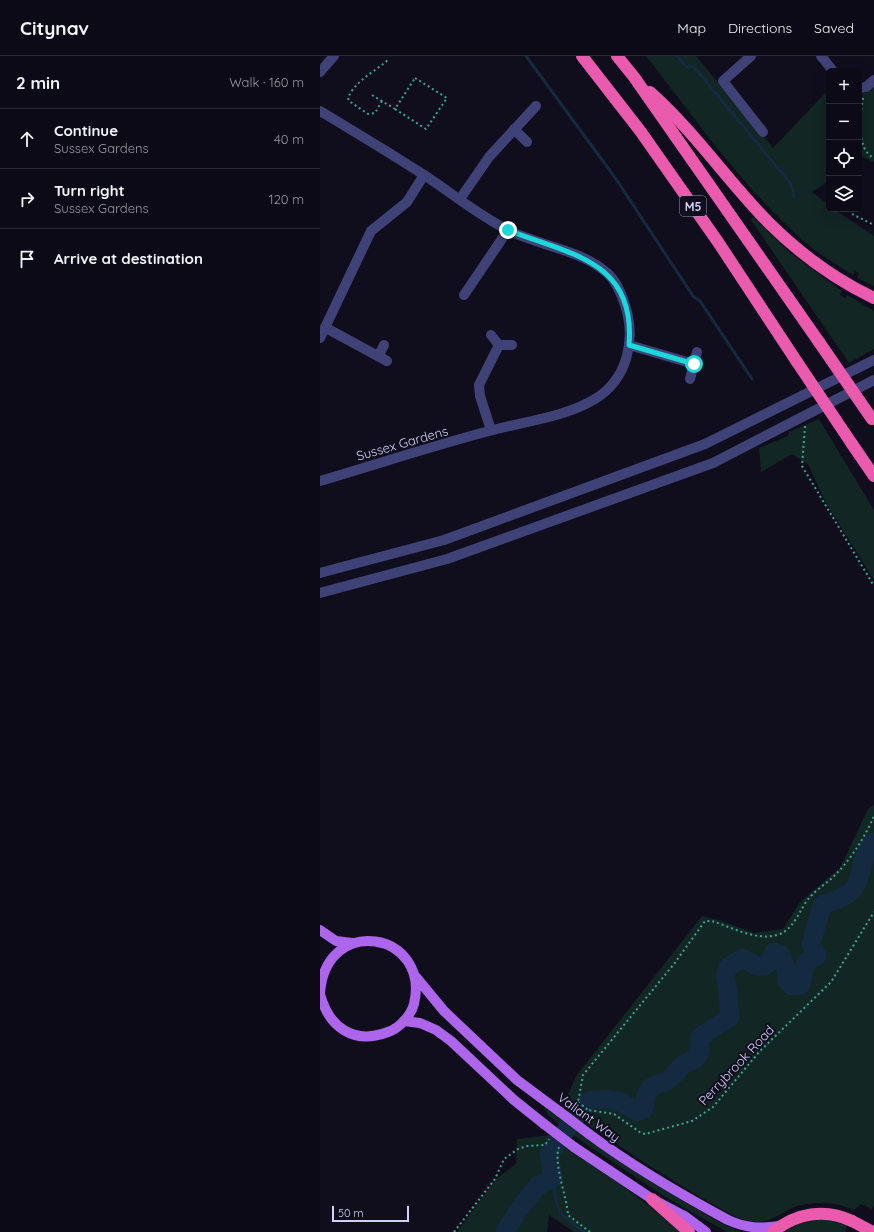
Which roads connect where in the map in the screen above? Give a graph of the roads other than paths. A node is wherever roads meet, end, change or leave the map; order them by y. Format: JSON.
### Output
{"nodes":[{"id":1,"x":334,"y":56,"type":"edge"},
{"id":2,"x":582,"y":56,"type":"edge"},
{"id":3,"x":617,"y":56,"type":"edge"},
{"id":4,"x":751,"y":56,"type":"edge"},
{"id":5,"x":821,"y":56,"type":"edge"},
{"id":6,"x":322,"y":66,"type":"edge"},
{"id":7,"x":831,"y":68,"type":"edge"},
{"id":8,"x":634,"y":78,"type":"junction"},
{"id":9,"x":536,"y":106,"type":"dead end"},
{"id":10,"x":320,"y":111,"type":"edge"},
{"id":11,"x":514,"y":129,"type":"junction"},
{"id":12,"x":763,"y":132,"type":"dead end"},
{"id":13,"x":527,"y":142,"type":"dead end"},
{"id":14,"x":424,"y":175,"type":"junction"},
{"id":15,"x":460,"y":199,"type":"junction"},
{"id":16,"x":508,"y":230,"type":"junction"},
{"id":17,"x":464,"y":295,"type":"dead end"},
{"id":18,"x":874,"y":298,"type":"edge"},
{"id":19,"x":326,"y":328,"type":"junction"},
{"id":20,"x":491,"y":335,"type":"dead end"},
{"id":21,"x":320,"y":338,"type":"edge"},
{"id":22,"x":384,"y":345,"type":"dead end"},
{"id":23,"x":498,"y":345,"type":"junction"},
{"id":24,"x":629,"y":345,"type":"junction"},
{"id":25,"x":512,"y":346,"type":"dead end"},
{"id":26,"x":697,"y":352,"type":"dead end"},
{"id":27,"x":874,"y":360,"type":"edge"},
{"id":28,"x":694,"y":364,"type":"junction"},
{"id":29,"x":690,"y":379,"type":"dead end"},
{"id":30,"x":874,"y":380,"type":"edge"},
{"id":31,"x":873,"y":421,"type":"edge"},
{"id":32,"x":491,"y":430,"type":"junction"},
{"id":33,"x":874,"y":476,"type":"edge"},
{"id":34,"x":320,"y":481,"type":"edge"},
{"id":35,"x":320,"y":573,"type":"edge"},
{"id":36,"x":320,"y":593,"type":"edge"},
{"id":37,"x":320,"y":930,"type":"edge"},
{"id":38,"x":352,"y":943,"type":"junction"},
{"id":39,"x":415,"y":976,"type":"junction"},
{"id":40,"x":320,"y":993,"type":"edge"},
{"id":41,"x":404,"y":1021,"type":"junction"},
{"id":42,"x":652,"y":1199,"type":"junction"},
{"id":43,"x":777,"y":1229,"type":"edge"},
{"id":44,"x":873,"y":1231,"type":"edge"},
{"id":45,"x":690,"y":1232,"type":"edge"},
{"id":46,"x":706,"y":1232,"type":"edge"}],
"edges":[{"from":1,"to":6,"type":"street"},
{"from":2,"to":33,"type":"highway","number":"M5","bridge":true},
{"from":3,"to":8,"type":"highway","number":"M5"},
{"from":4,"to":12,"type":"street"},
{"from":5,"to":7,"type":"street"},
{"from":8,"to":18,"type":"highway","number":"M5"},
{"from":8,"to":31,"type":"highway","number":"M5","bridge":true},
{"from":9,"to":11,"type":"street"},
{"from":10,"to":14,"type":"street","name":"Sussex Gardens"},
{"from":11,"to":13,"type":"street"},
{"from":11,"to":15,"type":"street"},
{"from":14,"to":15,"type":"street","name":"Sussex Gardens"},
{"from":14,"to":19,"type":"street"},
{"from":15,"to":16,"type":"street","name":"Sussex Gardens"},
{"from":16,"to":17,"type":"street"},
{"from":16,"to":24,"type":"street","name":"Sussex Gardens"},
{"from":19,"to":21,"type":"street"},
{"from":19,"to":22,"type":"street"},
{"from":20,"to":23,"type":"street"},
{"from":23,"to":25,"type":"street"},
{"from":23,"to":32,"type":"street"},
{"from":24,"to":28,"type":"street"},
{"from":24,"to":32,"type":"street","name":"Sussex Gardens"},
{"from":26,"to":28,"type":"street"},
{"from":27,"to":35,"type":"street"},
{"from":28,"to":29,"type":"street"},
{"from":30,"to":36,"type":"street"},
{"from":32,"to":34,"type":"street","name":"Sussex Gardens"},
{"from":37,"to":38,"type":"main road"},
{"from":38,"to":39,"type":"main road"},
{"from":38,"to":40,"type":"main road"},
{"from":39,"to":41,"type":"main road"},
{"from":39,"to":43,"type":"main road","name":"Valiant Way","bridge":true},
{"from":40,"to":41,"type":"main road"},
{"from":41,"to":42,"type":"main road","bridge":true},
{"from":42,"to":45,"type":"highway"},
{"from":42,"to":46,"type":"main road"},
{"from":43,"to":44,"type":"highway","bridge":true}]}
